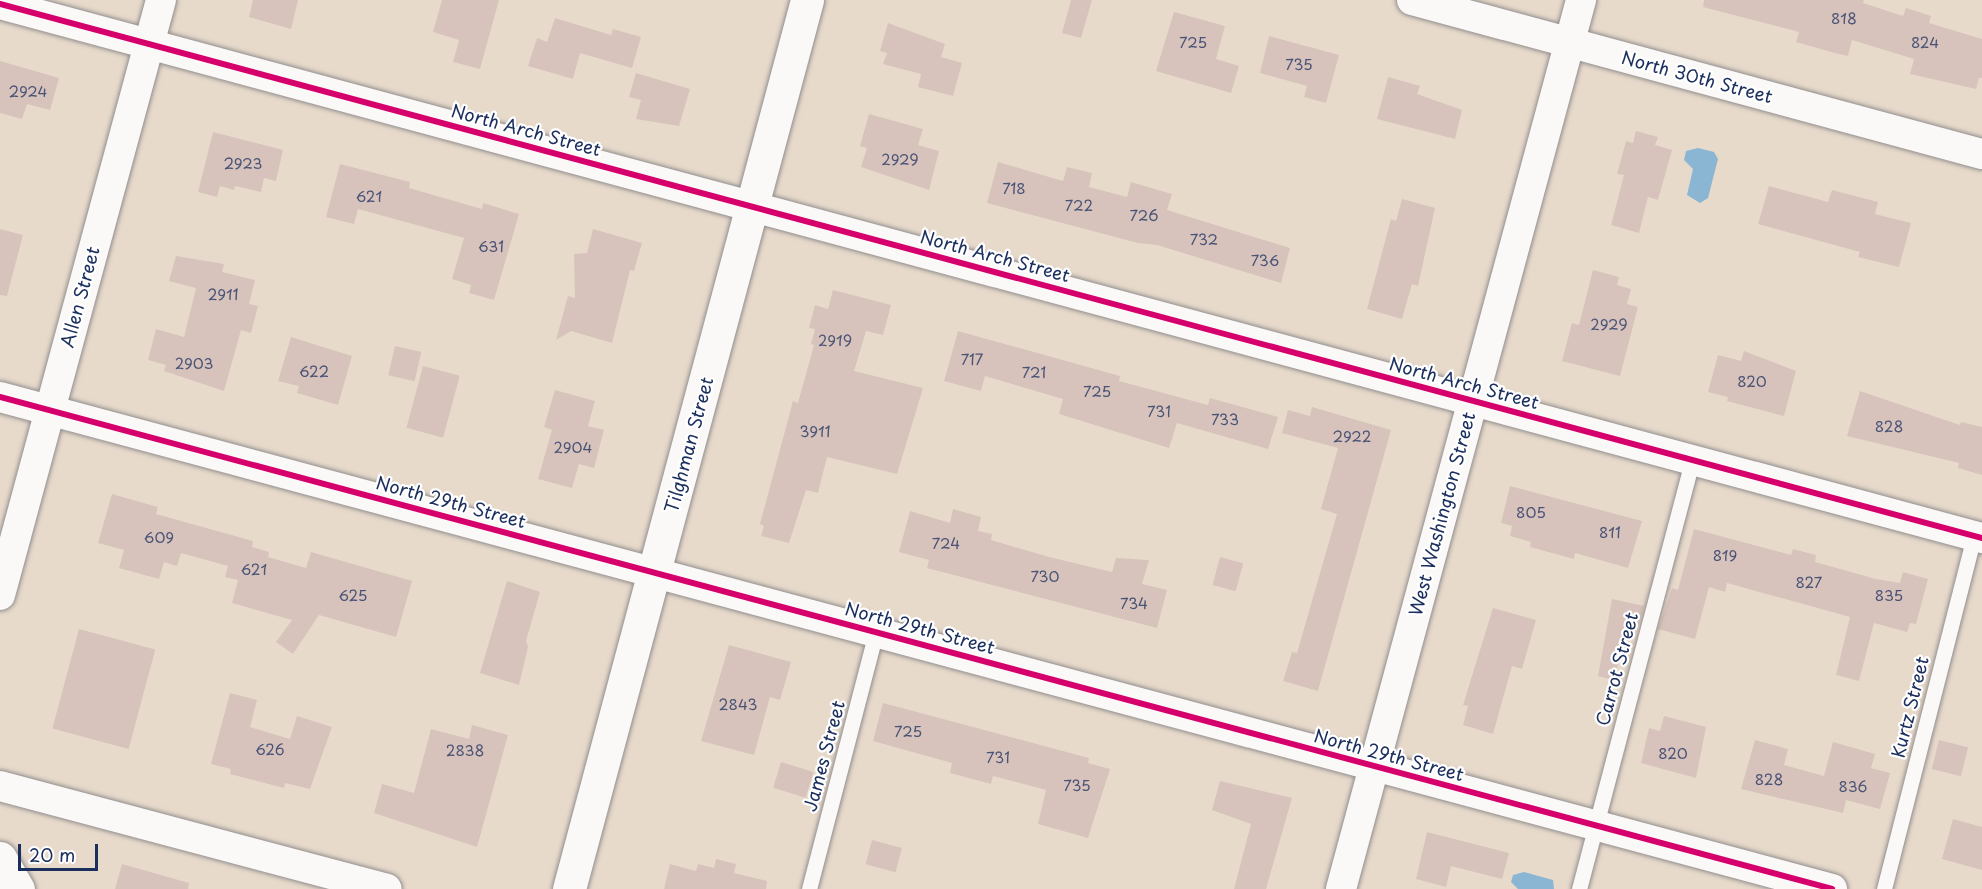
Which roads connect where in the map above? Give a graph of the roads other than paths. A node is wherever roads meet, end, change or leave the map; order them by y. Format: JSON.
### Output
{"nodes":[{"id":1,"x":160,"y":0,"type":"edge"},
{"id":2,"x":807,"y":0,"type":"edge"},
{"id":3,"x":1412,"y":0,"type":"edge"},
{"id":4,"x":1581,"y":0,"type":"edge"},
{"id":5,"x":0,"y":4,"type":"edge"},
{"id":6,"x":1569,"y":42,"type":"junction"},
{"id":7,"x":149,"y":44,"type":"junction"},
{"id":8,"x":1982,"y":154,"type":"edge"},
{"id":9,"x":753,"y":207,"type":"junction"},
{"id":10,"x":0,"y":397,"type":"edge"},
{"id":11,"x":1473,"y":401,"type":"junction"},
{"id":12,"x":50,"y":410,"type":"junction"},
{"id":13,"x":1692,"y":460,"type":"junction"},
{"id":14,"x":1978,"y":537,"type":"edge"},
{"id":15,"x":655,"y":572,"type":"junction"},
{"id":16,"x":0,"y":595,"type":"edge"},
{"id":17,"x":876,"y":632,"type":"junction"},
{"id":18,"x":1374,"y":766,"type":"junction"},
{"id":19,"x":0,"y":786,"type":"edge"},
{"id":20,"x":1595,"y":826,"type":"junction"},
{"id":21,"x":0,"y":858,"type":"edge"},
{"id":22,"x":18,"y":889,"type":"edge"},
{"id":23,"x":386,"y":889,"type":"edge"},
{"id":24,"x":569,"y":889,"type":"edge"},
{"id":25,"x":809,"y":889,"type":"edge"},
{"id":26,"x":1341,"y":889,"type":"edge"},
{"id":27,"x":1579,"y":889,"type":"edge"},
{"id":28,"x":1832,"y":889,"type":"edge"},
{"id":29,"x":1884,"y":889,"type":"edge"}],
"edges":[{"from":1,"to":7,"type":"street","name":"Allen Street"},
{"from":2,"to":9,"type":"main road","name":"Tilghman Street"},
{"from":3,"to":6,"type":"street","name":"North 30th Street"},
{"from":4,"to":6,"type":"street","name":"West Washington Street"},
{"from":5,"to":7,"type":"street","name":"North Arch Street"},
{"from":6,"to":8,"type":"street","name":"North 30th Street"},
{"from":6,"to":11,"type":"street","name":"West Washington Street"},
{"from":7,"to":9,"type":"street","name":"North Arch Street"},
{"from":7,"to":12,"type":"street","name":"Allen Street"},
{"from":9,"to":11,"type":"street","name":"North Arch Street"},
{"from":9,"to":15,"type":"main road","name":"Tilghman Street"},
{"from":10,"to":12,"type":"street","name":"North 29th Street"},
{"from":11,"to":13,"type":"street","name":"North Arch Street"},
{"from":11,"to":18,"type":"street","name":"West Washington Street"},
{"from":12,"to":15,"type":"street","name":"North 29th Street"},
{"from":12,"to":16,"type":"street","name":"Allen Street"},
{"from":13,"to":14,"type":"street","name":"North Arch Street"},
{"from":13,"to":20,"type":"lane","name":"Carrot Street"},
{"from":14,"to":29,"type":"lane","name":"Kurtz Street"},
{"from":15,"to":17,"type":"street","name":"North 29th Street"},
{"from":15,"to":24,"type":"main road","name":"Tilghman Street"},
{"from":17,"to":18,"type":"street","name":"North 29th Street"},
{"from":17,"to":25,"type":"lane","name":"James Street"},
{"from":18,"to":20,"type":"street","name":"North 29th Street"},
{"from":18,"to":26,"type":"street","name":"West Washington Street"},
{"from":19,"to":23,"type":"street"},
{"from":20,"to":27,"type":"lane","name":"Carrot Street"},
{"from":20,"to":28,"type":"street","name":"North 29th Street"},
{"from":21,"to":22,"type":"main road"}]}
